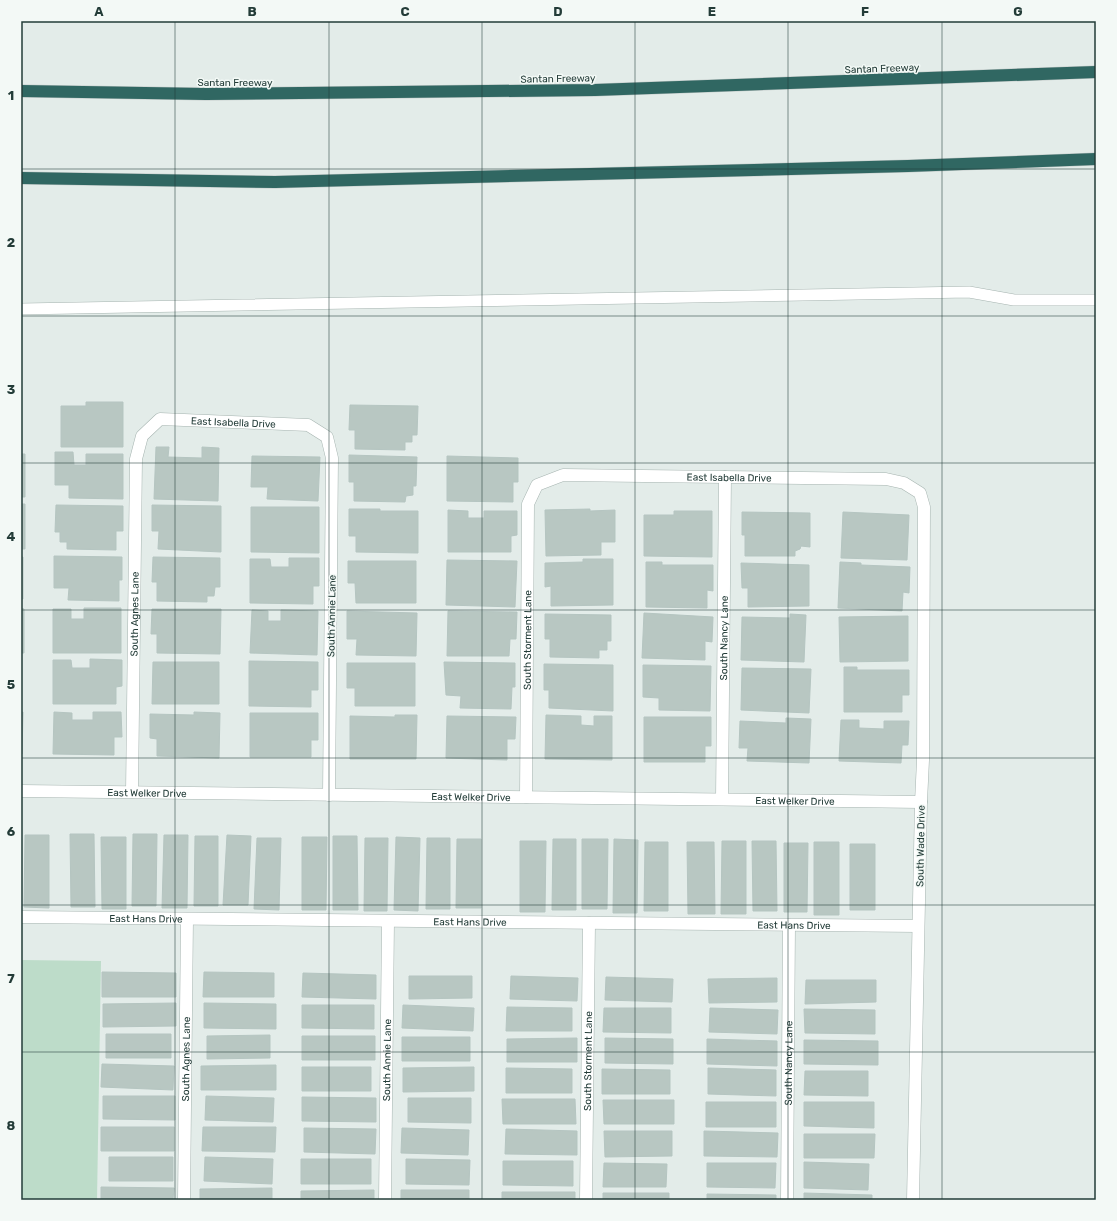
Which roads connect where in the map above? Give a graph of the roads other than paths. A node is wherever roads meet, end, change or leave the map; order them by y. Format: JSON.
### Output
{"nodes":[{"id":1,"x":1096,"y":72,"type":"edge"},
{"id":2,"x":21,"y":91,"type":"edge"},
{"id":3,"x":1096,"y":160,"type":"edge"},
{"id":4,"x":1020,"y":162,"type":"junction"},
{"id":5,"x":1096,"y":163,"type":"edge"},
{"id":6,"x":21,"y":178,"type":"edge"},
{"id":7,"x":1096,"y":300,"type":"edge"},
{"id":8,"x":21,"y":309,"type":"edge"},
{"id":9,"x":142,"y":436,"type":"joint"},
{"id":10,"x":327,"y":437,"type":"joint"},
{"id":11,"x":725,"y":476,"type":"junction"},
{"id":12,"x":537,"y":485,"type":"joint"},
{"id":13,"x":920,"y":493,"type":"joint"},
{"id":14,"x":21,"y":791,"type":"edge"},
{"id":15,"x":132,"y":792,"type":"junction"},
{"id":16,"x":329,"y":795,"type":"junction"},
{"id":17,"x":526,"y":797,"type":"junction"},
{"id":18,"x":722,"y":799,"type":"junction"},
{"id":19,"x":921,"y":802,"type":"junction"},
{"id":20,"x":21,"y":917,"type":"edge"},
{"id":21,"x":187,"y":919,"type":"junction"},
{"id":22,"x":388,"y":921,"type":"junction"},
{"id":23,"x":589,"y":923,"type":"junction"},
{"id":24,"x":790,"y":925,"type":"junction"},
{"id":25,"x":918,"y":926,"type":"junction"},
{"id":26,"x":184,"y":1200,"type":"edge"},
{"id":27,"x":385,"y":1200,"type":"edge"},
{"id":28,"x":586,"y":1200,"type":"edge"},
{"id":29,"x":787,"y":1200,"type":"edge"},
{"id":30,"x":913,"y":1200,"type":"edge"}],
"edges":[{"from":1,"to":2,"type":"highway","name":"Santan Freeway"},
{"from":3,"to":4,"type":"highway"},
{"from":4,"to":5,"type":"highway"},
{"from":4,"to":6,"type":"highway"},
{"from":7,"to":8,"type":"lane"},
{"from":9,"to":10,"type":"street","name":"East Isabella Drive"},
{"from":9,"to":15,"type":"street","name":"South Agnes Lane"},
{"from":10,"to":16,"type":"street","name":"South Annie Lane"},
{"from":11,"to":12,"type":"street","name":"East Isabella Drive"},
{"from":11,"to":13,"type":"street","name":"East Isabella Drive"},
{"from":11,"to":18,"type":"street","name":"South Nancy Lane"},
{"from":12,"to":17,"type":"street","name":"South Storment Lane"},
{"from":13,"to":19,"type":"street","name":"South Wade Drive"},
{"from":14,"to":15,"type":"street","name":"East Welker Drive"},
{"from":15,"to":16,"type":"street","name":"East Welker Drive"},
{"from":16,"to":17,"type":"street","name":"East Welker Drive"},
{"from":17,"to":18,"type":"street","name":"East Welker Drive"},
{"from":18,"to":19,"type":"street","name":"East Welker Drive"},
{"from":19,"to":25,"type":"street","name":"South Wade Drive"},
{"from":20,"to":21,"type":"street","name":"East Hans Drive"},
{"from":21,"to":22,"type":"street","name":"East Hans Drive"},
{"from":21,"to":26,"type":"street","name":"South Agnes Lane"},
{"from":22,"to":23,"type":"street","name":"East Hans Drive"},
{"from":22,"to":27,"type":"street","name":"South Annie Lane"},
{"from":23,"to":24,"type":"street","name":"East Hans Drive"},
{"from":23,"to":28,"type":"street","name":"South Storment Lane"},
{"from":24,"to":25,"type":"street","name":"East Hans Drive"},
{"from":24,"to":29,"type":"street","name":"South Nancy Lane"},
{"from":25,"to":30,"type":"street","name":"South Wade Drive"}]}
